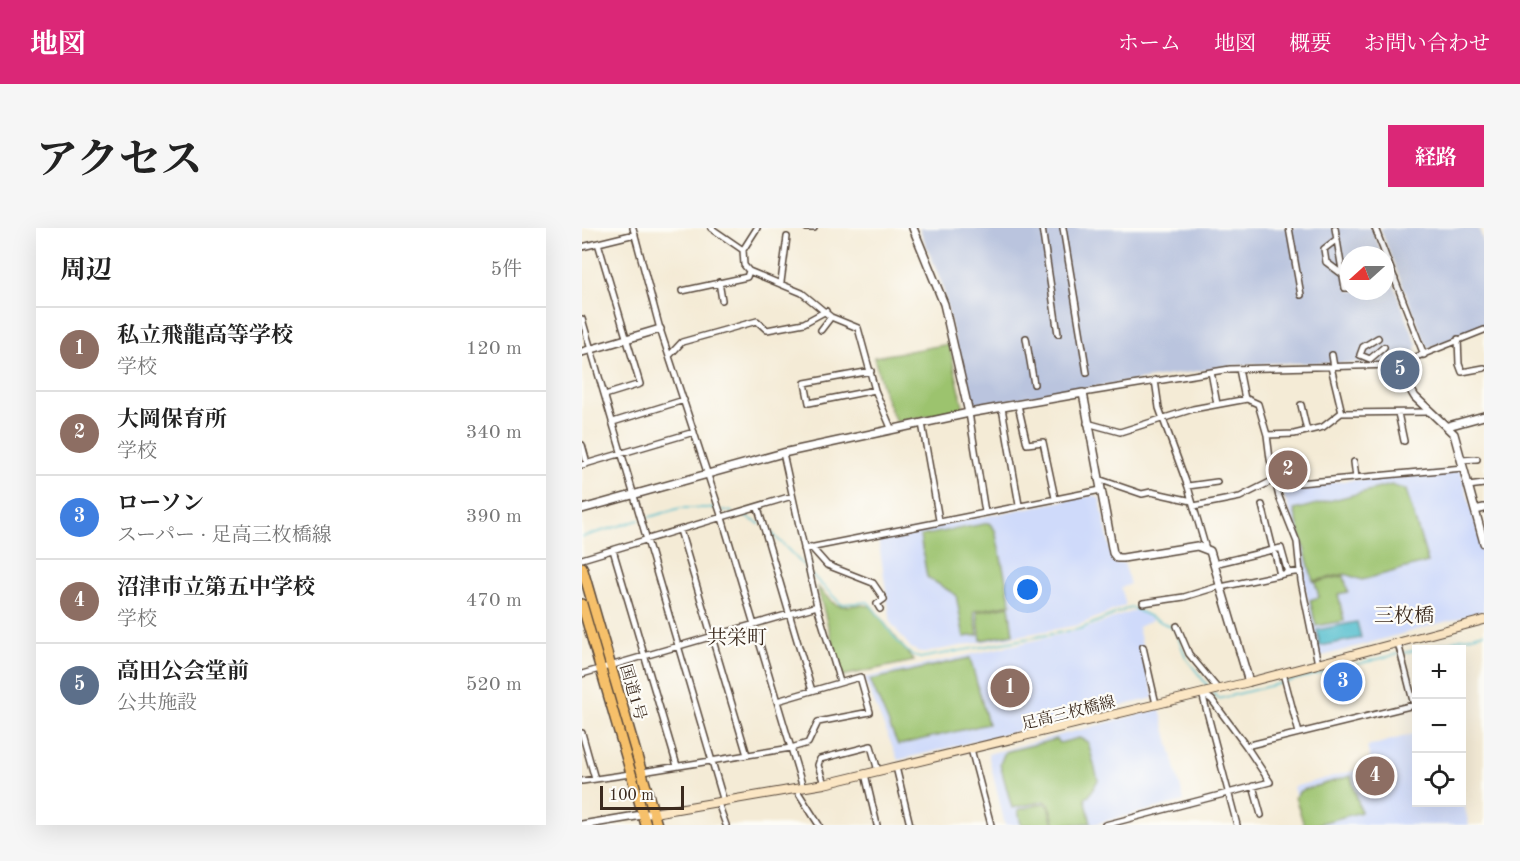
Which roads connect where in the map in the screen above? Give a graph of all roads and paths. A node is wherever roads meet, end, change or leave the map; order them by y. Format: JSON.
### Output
{"nodes":[{"id":1,"x":711,"y":228,"type":"edge"},
{"id":2,"x":757,"y":228,"type":"edge"},
{"id":3,"x":807,"y":228,"type":"edge"},
{"id":4,"x":814,"y":228,"type":"edge"},
{"id":5,"x":913,"y":228,"type":"edge"},
{"id":6,"x":1042,"y":228,"type":"edge"},
{"id":7,"x":1064,"y":228,"type":"edge"},
{"id":8,"x":1289,"y":228,"type":"edge"},
{"id":9,"x":1335,"y":228,"type":"edge"},
{"id":10,"x":1375,"y":228,"type":"edge"},
{"id":11,"x":634,"y":231,"type":"edge"},
{"id":12,"x":787,"y":237,"type":"dead end"},
{"id":13,"x":1337,"y":239,"type":"junction"},
{"id":14,"x":598,"y":243,"type":"junction"},
{"id":15,"x":582,"y":246,"type":"edge"},
{"id":16,"x":743,"y":250,"type":"junction"},
{"id":17,"x":1340,"y":260,"type":"edge"},
{"id":18,"x":749,"y":271,"type":"junction"},
{"id":19,"x":1340,"y":272,"type":"edge"},
{"id":20,"x":1395,"y":279,"type":"joint"},
{"id":21,"x":719,"y":282,"type":"junction"},
{"id":22,"x":781,"y":282,"type":"junction"},
{"id":23,"x":682,"y":291,"type":"dead end"},
{"id":24,"x":1301,"y":295,"type":"dead end"},
{"id":25,"x":723,"y":300,"type":"dead end"},
{"id":26,"x":826,"y":311,"type":"junction"},
{"id":27,"x":831,"y":317,"type":"junction"},
{"id":28,"x":582,"y":319,"type":"edge"},
{"id":29,"x":660,"y":329,"type":"junction"},
{"id":30,"x":821,"y":330,"type":"dead end"},
{"id":31,"x":1484,"y":330,"type":"edge"},
{"id":32,"x":1058,"y":334,"type":"dead end"},
{"id":33,"x":1026,"y":338,"type":"dead end"},
{"id":34,"x":1378,"y":338,"type":"dead end"},
{"id":35,"x":625,"y":339,"type":"junction"},
{"id":36,"x":1458,"y":339,"type":"junction"},
{"id":37,"x":1384,"y":347,"type":"dead end"},
{"id":38,"x":591,"y":350,"type":"junction"},
{"id":39,"x":582,"y":352,"type":"edge"},
{"id":40,"x":1332,"y":355,"type":"dead end"},
{"id":41,"x":1424,"y":355,"type":"junction"},
{"id":42,"x":669,"y":356,"type":"junction"},
{"id":43,"x":1396,"y":365,"type":"junction"},
{"id":44,"x":1333,"y":367,"type":"junction"},
{"id":45,"x":1484,"y":368,"type":"edge"},
{"id":46,"x":1239,"y":369,"type":"junction"},
{"id":47,"x":871,"y":371,"type":"junction"},
{"id":48,"x":1212,"y":372,"type":"junction"},
{"id":49,"x":1086,"y":373,"type":"dead end"},
{"id":50,"x":1155,"y":380,"type":"junction"},
{"id":51,"x":1034,"y":384,"type":"dead end"},
{"id":52,"x":875,"y":390,"type":"junction"},
{"id":53,"x":1083,"y":393,"type":"junction"},
{"id":54,"x":605,"y":395,"type":"junction"},
{"id":55,"x":1245,"y":399,"type":"junction"},
{"id":56,"x":684,"y":400,"type":"junction"},
{"id":57,"x":1217,"y":404,"type":"junction"},
{"id":58,"x":1018,"y":405,"type":"junction"},
{"id":59,"x":1301,"y":405,"type":"dead end"},
{"id":60,"x":1002,"y":408,"type":"junction"},
{"id":61,"x":1430,"y":412,"type":"junction"},
{"id":62,"x":969,"y":413,"type":"junction"},
{"id":63,"x":1342,"y":413,"type":"junction"},
{"id":64,"x":1398,"y":413,"type":"junction"},
{"id":65,"x":1484,"y":416,"type":"edge"},
{"id":66,"x":1162,"y":418,"type":"junction"},
{"id":67,"x":613,"y":422,"type":"junction"},
{"id":68,"x":922,"y":423,"type":"junction"},
{"id":69,"x":1087,"y":423,"type":"junction"},
{"id":70,"x":1448,"y":426,"type":"junction"},
{"id":71,"x":891,"y":428,"type":"junction"},
{"id":72,"x":1307,"y":431,"type":"junction"},
{"id":73,"x":694,"y":432,"type":"junction"},
{"id":74,"x":1267,"y":435,"type":"junction"},
{"id":75,"x":1404,"y":441,"type":"dead end"},
{"id":76,"x":582,"y":445,"type":"edge"},
{"id":77,"x":622,"y":453,"type":"junction"},
{"id":78,"x":783,"y":453,"type":"junction"},
{"id":79,"x":1477,"y":459,"type":"dead end"},
{"id":80,"x":1354,"y":462,"type":"dead end"},
{"id":81,"x":585,"y":464,"type":"edge"},
{"id":82,"x":1462,"y":464,"type":"junction"},
{"id":83,"x":707,"y":474,"type":"junction"},
{"id":84,"x":1356,"y":478,"type":"junction"},
{"id":85,"x":1098,"y":479,"type":"junction"},
{"id":86,"x":1217,"y":482,"type":"dead end"},
{"id":87,"x":1277,"y":482,"type":"junction"},
{"id":88,"x":1484,"y":484,"type":"edge"},
{"id":89,"x":1188,"y":486,"type":"junction"},
{"id":90,"x":1468,"y":486,"type":"junction"},
{"id":91,"x":1101,"y":490,"type":"junction"},
{"id":92,"x":636,"y":494,"type":"junction"},
{"id":93,"x":792,"y":496,"type":"junction"},
{"id":94,"x":1054,"y":498,"type":"junction"},
{"id":95,"x":1193,"y":504,"type":"junction"},
{"id":96,"x":1019,"y":505,"type":"junction"},
{"id":97,"x":1262,"y":505,"type":"dead end"},
{"id":98,"x":758,"y":508,"type":"junction"},
{"id":99,"x":1484,"y":508,"type":"edge"},
{"id":100,"x":582,"y":509,"type":"edge"},
{"id":101,"x":1475,"y":510,"type":"junction"},
{"id":102,"x":985,"y":512,"type":"junction"},
{"id":103,"x":722,"y":518,"type":"junction"},
{"id":104,"x":939,"y":520,"type":"junction"},
{"id":105,"x":680,"y":530,"type":"junction"},
{"id":106,"x":648,"y":540,"type":"junction"},
{"id":107,"x":1484,"y":543,"type":"edge"},
{"id":108,"x":808,"y":548,"type":"junction"},
{"id":109,"x":1206,"y":549,"type":"junction"},
{"id":110,"x":1273,"y":549,"type":"junction"},
{"id":111,"x":613,"y":550,"type":"junction"},
{"id":112,"x":582,"y":559,"type":"edge"},
{"id":113,"x":1214,"y":564,"type":"junction"},
{"id":114,"x":582,"y":567,"type":"edge"},
{"id":115,"x":1301,"y":571,"type":"junction"},
{"id":116,"x":1288,"y":573,"type":"junction"},
{"id":117,"x":1280,"y":575,"type":"junction"},
{"id":118,"x":1220,"y":587,"type":"junction"},
{"id":119,"x":1143,"y":603,"type":"dead end"},
{"id":120,"x":582,"y":604,"type":"edge"},
{"id":121,"x":817,"y":606,"type":"junction"},
{"id":122,"x":880,"y":609,"type":"dead end"},
{"id":123,"x":789,"y":614,"type":"junction"},
{"id":124,"x":1484,"y":620,"type":"edge"},
{"id":125,"x":755,"y":624,"type":"junction"},
{"id":126,"x":1177,"y":626,"type":"dead end"},
{"id":127,"x":713,"y":636,"type":"junction"},
{"id":128,"x":1398,"y":643,"type":"junction"},
{"id":129,"x":679,"y":646,"type":"junction"},
{"id":130,"x":1143,"y":647,"type":"dead end"},
{"id":131,"x":645,"y":656,"type":"junction"},
{"id":132,"x":1318,"y":664,"type":"junction"},
{"id":133,"x":611,"y":666,"type":"junction"},
{"id":134,"x":601,"y":669,"type":"junction"},
{"id":135,"x":582,"y":674,"type":"edge"},
{"id":136,"x":1284,"y":676,"type":"junction"},
{"id":137,"x":840,"y":682,"type":"junction"},
{"id":138,"x":1249,"y":682,"type":"junction"},
{"id":139,"x":1218,"y":689,"type":"junction"},
{"id":140,"x":812,"y":691,"type":"junction"},
{"id":141,"x":1205,"y":692,"type":"junction"},
{"id":142,"x":777,"y":701,"type":"junction"},
{"id":143,"x":1156,"y":704,"type":"junction"},
{"id":144,"x":582,"y":733,"type":"edge"},
{"id":145,"x":1299,"y":733,"type":"junction"},
{"id":146,"x":1246,"y":746,"type":"junction"},
{"id":147,"x":791,"y":748,"type":"junction"},
{"id":148,"x":971,"y":749,"type":"junction"},
{"id":149,"x":747,"y":755,"type":"junction"},
{"id":150,"x":711,"y":760,"type":"junction"},
{"id":151,"x":677,"y":766,"type":"junction"},
{"id":152,"x":896,"y":767,"type":"junction"},
{"id":153,"x":878,"y":771,"type":"junction"},
{"id":154,"x":642,"y":772,"type":"junction"},
{"id":155,"x":630,"y":774,"type":"junction"},
{"id":156,"x":865,"y":774,"type":"junction"},
{"id":157,"x":596,"y":779,"type":"junction"},
{"id":158,"x":582,"y":781,"type":"edge"},
{"id":159,"x":824,"y":784,"type":"junction"},
{"id":160,"x":1253,"y":786,"type":"junction"},
{"id":161,"x":800,"y":789,"type":"junction"},
{"id":162,"x":1228,"y":793,"type":"junction"},
{"id":163,"x":721,"y":802,"type":"junction"},
{"id":164,"x":654,"y":813,"type":"junction"},
{"id":165,"x":643,"y":815,"type":"junction"},
{"id":166,"x":1261,"y":815,"type":"dead end"},
{"id":167,"x":582,"y":825,"type":"edge"},
{"id":168,"x":646,"y":825,"type":"edge"},
{"id":169,"x":657,"y":825,"type":"edge"},
{"id":170,"x":726,"y":825,"type":"edge"},
{"id":171,"x":819,"y":825,"type":"edge"},
{"id":172,"x":877,"y":825,"type":"edge"},
{"id":173,"x":910,"y":825,"type":"edge"},
{"id":174,"x":991,"y":825,"type":"edge"},
{"id":175,"x":1105,"y":825,"type":"edge"},
{"id":176,"x":1237,"y":825,"type":"edge"}],
"edges":[{"from":1,"to":16,"type":"street"},
{"from":2,"to":16,"type":"street"},
{"from":3,"to":4,"type":"street"},
{"from":5,"to":62,"type":"street"},
{"from":6,"to":32,"type":"street"},
{"from":7,"to":49,"type":"street"},
{"from":8,"to":24,"type":"street"},
{"from":9,"to":13,"type":"street"},
{"from":10,"to":20,"type":"street"},
{"from":11,"to":14,"type":"street"},
{"from":11,"to":29,"type":"street"},
{"from":12,"to":22,"type":"street"},
{"from":13,"to":17,"type":"street"},
{"from":13,"to":19,"type":"street"},
{"from":14,"to":15,"type":"street"},
{"from":14,"to":35,"type":"street"},
{"from":16,"to":18,"type":"street"},
{"from":18,"to":21,"type":"street"},
{"from":18,"to":22,"type":"street"},
{"from":20,"to":41,"type":"street"},
{"from":21,"to":23,"type":"street"},
{"from":21,"to":25,"type":"street"},
{"from":22,"to":26,"type":"street"},
{"from":26,"to":27,"type":"street"},
{"from":26,"to":42,"type":"street"},
{"from":27,"to":30,"type":"street"},
{"from":27,"to":47,"type":"street"},
{"from":28,"to":38,"type":"street"},
{"from":29,"to":35,"type":"street"},
{"from":29,"to":42,"type":"street"},
{"from":31,"to":36,"type":"street"},
{"from":33,"to":51,"type":"street"},
{"from":34,"to":37,"type":"street"},
{"from":35,"to":38,"type":"street"},
{"from":35,"to":54,"type":"street"},
{"from":36,"to":41,"type":"street"},
{"from":36,"to":45,"type":"street"},
{"from":38,"to":39,"type":"street"},
{"from":38,"to":54,"type":"street"},
{"from":40,"to":44,"type":"street"},
{"from":41,"to":43,"type":"street"},
{"from":42,"to":56,"type":"street"},
{"from":43,"to":44,"type":"street"},
{"from":43,"to":61,"type":"street"},
{"from":44,"to":46,"type":"street"},
{"from":44,"to":63,"type":"street"},
{"from":46,"to":48,"type":"street"},
{"from":46,"to":55,"type":"street"},
{"from":47,"to":52,"type":"street"},
{"from":47,"to":52,"type":"street"},
{"from":48,"to":50,"type":"street"},
{"from":48,"to":57,"type":"street"},
{"from":50,"to":53,"type":"street"},
{"from":50,"to":66,"type":"street"},
{"from":52,"to":71,"type":"street"},
{"from":53,"to":58,"type":"street"},
{"from":53,"to":69,"type":"street"},
{"from":54,"to":67,"type":"street"},
{"from":55,"to":57,"type":"street"},
{"from":55,"to":74,"type":"street"},
{"from":56,"to":67,"type":"street"},
{"from":56,"to":73,"type":"street"},
{"from":57,"to":66,"type":"street"},
{"from":58,"to":60,"type":"street"},
{"from":58,"to":94,"type":"street"},
{"from":59,"to":72,"type":"street"},
{"from":60,"to":62,"type":"street"},
{"from":60,"to":96,"type":"street"},
{"from":61,"to":64,"type":"street"},
{"from":61,"to":70,"type":"street"},
{"from":62,"to":68,"type":"street"},
{"from":62,"to":102,"type":"street"},
{"from":63,"to":64,"type":"street"},
{"from":63,"to":72,"type":"street"},
{"from":64,"to":75,"type":"street"},
{"from":65,"to":70,"type":"street"},
{"from":66,"to":69,"type":"street"},
{"from":66,"to":89,"type":"street"},
{"from":67,"to":77,"type":"street"},
{"from":68,"to":71,"type":"street"},
{"from":68,"to":104,"type":"street"},
{"from":69,"to":85,"type":"street"},
{"from":70,"to":82,"type":"street"},
{"from":71,"to":78,"type":"street"},
{"from":72,"to":74,"type":"street"},
{"from":73,"to":77,"type":"street"},
{"from":73,"to":83,"type":"street"},
{"from":74,"to":87,"type":"street"},
{"from":76,"to":81,"type":"street"},
{"from":77,"to":81,"type":"street"},
{"from":77,"to":92,"type":"street"},
{"from":78,"to":83,"type":"street"},
{"from":78,"to":93,"type":"street"},
{"from":79,"to":82,"type":"street"},
{"from":80,"to":84,"type":"street"},
{"from":82,"to":84,"type":"street"},
{"from":82,"to":90,"type":"street"},
{"from":83,"to":92,"type":"street"},
{"from":83,"to":103,"type":"street"},
{"from":84,"to":87,"type":"street"},
{"from":85,"to":91,"type":"street"},
{"from":85,"to":95,"type":"street"},
{"from":86,"to":89,"type":"street"},
{"from":87,"to":95,"type":"street"},
{"from":87,"to":115,"type":"street"},
{"from":88,"to":90,"type":"street"},
{"from":89,"to":95,"type":"street"},
{"from":90,"to":101,"type":"street"},
{"from":91,"to":94,"type":"street"},
{"from":91,"to":109,"type":"street"},
{"from":92,"to":100,"type":"street"},
{"from":92,"to":106,"type":"street"},
{"from":93,"to":98,"type":"street"},
{"from":93,"to":108,"type":"street"},
{"from":94,"to":96,"type":"street"},
{"from":95,"to":109,"type":"street"},
{"from":96,"to":102,"type":"street"},
{"from":97,"to":110,"type":"street"},
{"from":98,"to":103,"type":"street"},
{"from":98,"to":123,"type":"street"},
{"from":99,"to":101,"type":"street"},
{"from":101,"to":107,"type":"street"},
{"from":102,"to":104,"type":"street"},
{"from":103,"to":105,"type":"street"},
{"from":103,"to":125,"type":"street"},
{"from":104,"to":108,"type":"street"},
{"from":105,"to":106,"type":"street"},
{"from":105,"to":127,"type":"street"},
{"from":106,"to":111,"type":"street"},
{"from":106,"to":129,"type":"street"},
{"from":108,"to":121,"type":"street"},
{"from":108,"to":122,"type":"street"},
{"from":109,"to":113,"type":"street"},
{"from":110,"to":113,"type":"street"},
{"from":110,"to":116,"type":"street"},
{"from":110,"to":117,"type":"street"},
{"from":111,"to":112,"type":"street"},
{"from":111,"to":131,"type":"street"},
{"from":113,"to":118,"type":"street"},
{"from":114,"to":133,"type":"highway","name":"国道1号"},
{"from":115,"to":116,"type":"street"},
{"from":115,"to":132,"type":"street"},
{"from":116,"to":117,"type":"street"},
{"from":117,"to":118,"type":"street"},
{"from":118,"to":119,"type":"street"},
{"from":118,"to":138,"type":"street"},
{"from":120,"to":134,"type":"highway","name":"国道1号"},
{"from":121,"to":123,"type":"street"},
{"from":121,"to":137,"type":"street"},
{"from":123,"to":125,"type":"street"},
{"from":123,"to":140,"type":"street"},
{"from":124,"to":128,"type":"main road","name":"足高三枚橋線"},
{"from":125,"to":127,"type":"street"},
{"from":125,"to":142,"type":"street"},
{"from":126,"to":139,"type":"street"},
{"from":127,"to":129,"type":"street"},
{"from":127,"to":149,"type":"street"},
{"from":128,"to":132,"type":"main road","name":"足高三枚橋線"},
{"from":128,"to":145,"type":"street"},
{"from":129,"to":131,"type":"street"},
{"from":129,"to":150,"type":"street"},
{"from":130,"to":143,"type":"street"},
{"from":131,"to":133,"type":"street"},
{"from":131,"to":151,"type":"street"},
{"from":132,"to":136,"type":"main road","name":"足高三枚橋線"},
{"from":133,"to":134,"type":"street"},
{"from":133,"to":154,"type":"highway","name":"国道1号"},
{"from":134,"to":135,"type":"street"},
{"from":134,"to":155,"type":"highway","name":"国道1号"},
{"from":136,"to":138,"type":"main road","name":"足高三枚橋線"},
{"from":136,"to":145,"type":"street"},
{"from":137,"to":140,"type":"street"},
{"from":137,"to":147,"type":"street"},
{"from":138,"to":139,"type":"main road","name":"足高三枚橋線"},
{"from":139,"to":141,"type":"main road","name":"足高三枚橋線"},
{"from":140,"to":142,"type":"street"},
{"from":141,"to":143,"type":"main road","name":"足高三枚橋線"},
{"from":141,"to":146,"type":"street"},
{"from":141,"to":162,"type":"street"},
{"from":142,"to":147,"type":"street"},
{"from":143,"to":148,"type":"main road","name":"足高三枚橋線"},
{"from":144,"to":157,"type":"street"},
{"from":145,"to":146,"type":"street"},
{"from":146,"to":160,"type":"street"},
{"from":147,"to":149,"type":"street"},
{"from":147,"to":161,"type":"street"},
{"from":148,"to":152,"type":"main road","name":"足高三枚橋線"},
{"from":148,"to":174,"type":"street"},
{"from":149,"to":150,"type":"street"},
{"from":150,"to":151,"type":"street"},
{"from":150,"to":163,"type":"street"},
{"from":151,"to":154,"type":"street"},
{"from":152,"to":153,"type":"main road","name":"足高三枚橋線"},
{"from":152,"to":173,"type":"street"},
{"from":153,"to":156,"type":"main road","name":"足高三枚橋線"},
{"from":153,"to":159,"type":"street"},
{"from":154,"to":164,"type":"highway","name":"国道1号"},
{"from":155,"to":157,"type":"street"},
{"from":155,"to":165,"type":"highway","name":"国道1号"},
{"from":156,"to":159,"type":"main road","name":"足高三枚橋線"},
{"from":156,"to":172,"type":"street"},
{"from":157,"to":158,"type":"street"},
{"from":159,"to":161,"type":"main road","name":"足高三枚橋線"},
{"from":160,"to":162,"type":"street"},
{"from":160,"to":166,"type":"street"},
{"from":161,"to":163,"type":"main road","name":"足高三枚橋線"},
{"from":161,"to":171,"type":"street"},
{"from":162,"to":175,"type":"street"},
{"from":162,"to":176,"type":"street"},
{"from":163,"to":164,"type":"main road","name":"足高三枚橋線"},
{"from":163,"to":170,"type":"street"},
{"from":164,"to":165,"type":"street"},
{"from":164,"to":169,"type":"highway","name":"国道1号"},
{"from":165,"to":167,"type":"street"},
{"from":165,"to":168,"type":"highway","name":"国道1号"}]}
